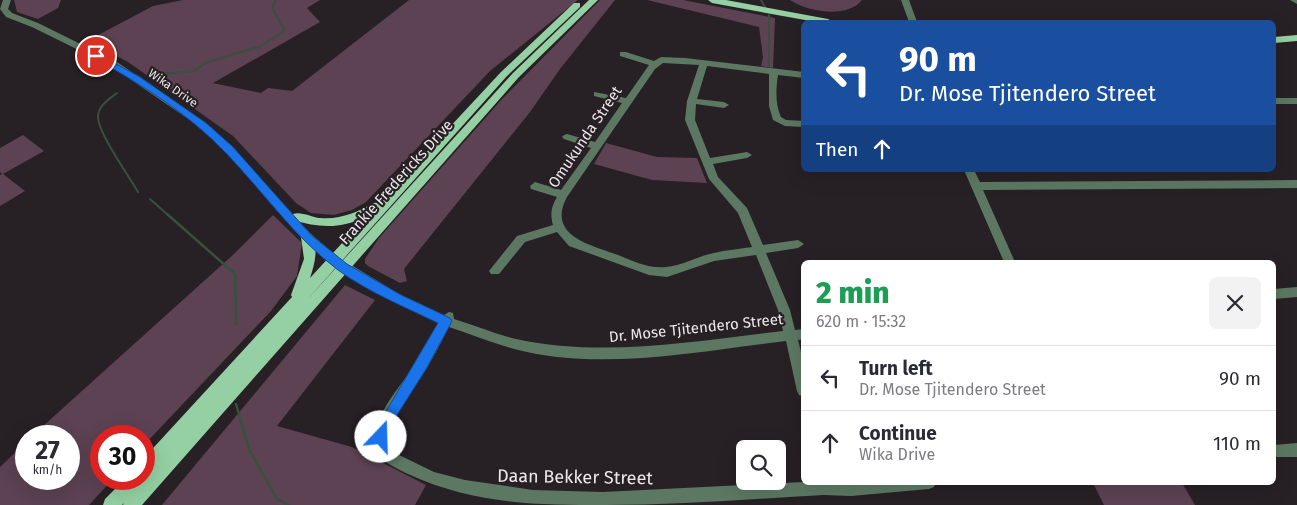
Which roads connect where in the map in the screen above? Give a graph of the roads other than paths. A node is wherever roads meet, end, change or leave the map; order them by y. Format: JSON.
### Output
{"nodes":[{"id":1,"x":7,"y":0,"type":"edge"},
{"id":2,"x":582,"y":0,"type":"edge"},
{"id":3,"x":594,"y":0,"type":"edge"},
{"id":4,"x":712,"y":0,"type":"edge"},
{"id":5,"x":905,"y":0,"type":"edge"},
{"id":6,"x":817,"y":20,"type":"edge"},
{"id":7,"x":912,"y":20,"type":"edge"},
{"id":8,"x":1297,"y":38,"type":"edge"},
{"id":9,"x":1276,"y":40,"type":"edge"},
{"id":10,"x":623,"y":54,"type":"dead end"},
{"id":11,"x":704,"y":63,"type":"junction"},
{"id":12,"x":654,"y":64,"type":"junction"},
{"id":13,"x":774,"y":72,"type":"junction"},
{"id":14,"x":801,"y":75,"type":"edge"},
{"id":15,"x":597,"y":94,"type":"dead end"},
{"id":16,"x":628,"y":101,"type":"junction"},
{"id":17,"x":692,"y":101,"type":"junction"},
{"id":18,"x":1297,"y":101,"type":"edge"},
{"id":19,"x":1276,"y":102,"type":"edge"},
{"id":20,"x":724,"y":105,"type":"dead end"},
{"id":21,"x":801,"y":124,"type":"edge"},
{"id":22,"x":567,"y":137,"type":"dead end"},
{"id":23,"x":597,"y":146,"type":"junction"},
{"id":24,"x":747,"y":155,"type":"dead end"},
{"id":25,"x":707,"y":162,"type":"junction"},
{"id":26,"x":245,"y":168,"type":"junction"},
{"id":27,"x":970,"y":172,"type":"edge"},
{"id":28,"x":1297,"y":184,"type":"edge"},
{"id":29,"x":535,"y":186,"type":"dead end"},
{"id":30,"x":976,"y":186,"type":"junction"},
{"id":31,"x":563,"y":195,"type":"junction"},
{"id":32,"x":387,"y":201,"type":"junction"},
{"id":33,"x":297,"y":217,"type":"junction"},
{"id":34,"x":559,"y":227,"type":"junction"},
{"id":35,"x":307,"y":238,"type":"junction"},
{"id":36,"x":798,"y":244,"type":"dead end"},
{"id":37,"x":759,"y":251,"type":"junction"},
{"id":38,"x":1008,"y":260,"type":"edge"},
{"id":39,"x":341,"y":261,"type":"junction"},
{"id":40,"x":495,"y":271,"type":"dead end"},
{"id":41,"x":1297,"y":292,"type":"edge"},
{"id":42,"x":1276,"y":294,"type":"edge"},
{"id":43,"x":295,"y":302,"type":"junction"},
{"id":44,"x":447,"y":319,"type":"junction"},
{"id":45,"x":798,"y":334,"type":"edge"},
{"id":46,"x":801,"y":362,"type":"edge"},
{"id":47,"x":1297,"y":450,"type":"edge"},
{"id":48,"x":1276,"y":452,"type":"edge"},
{"id":49,"x":155,"y":457,"type":"edge"},
{"id":50,"x":824,"y":485,"type":"edge"},
{"id":51,"x":895,"y":485,"type":"edge"},
{"id":52,"x":125,"y":490,"type":"edge"},
{"id":53,"x":111,"y":505,"type":"edge"},
{"id":54,"x":132,"y":505,"type":"edge"}],
"edges":[{"from":1,"to":26,"type":"street","name":"Wika Drive"},
{"from":2,"to":32,"type":"main road","name":"Frankie Fredericks Drive"},
{"from":3,"to":39,"type":"main road","name":"Frankie Fredericks Drive"},
{"from":4,"to":6,"type":"main road"},
{"from":5,"to":7,"type":"street"},
{"from":8,"to":9,"type":"main road"},
{"from":10,"to":12,"type":"street"},
{"from":11,"to":12,"type":"street"},
{"from":11,"to":13,"type":"street"},
{"from":11,"to":17,"type":"street"},
{"from":12,"to":16,"type":"street","name":"Omukunda Street"},
{"from":13,"to":14,"type":"street"},
{"from":13,"to":21,"type":"street"},
{"from":15,"to":16,"type":"street"},
{"from":16,"to":23,"type":"street","name":"Omukunda Street"},
{"from":17,"to":20,"type":"street"},
{"from":17,"to":25,"type":"street"},
{"from":18,"to":19,"type":"street"},
{"from":22,"to":23,"type":"street"},
{"from":23,"to":31,"type":"street","name":"Omukunda Street"},
{"from":24,"to":25,"type":"street"},
{"from":25,"to":37,"type":"street"},
{"from":26,"to":33,"type":"street","name":"Wika Drive"},
{"from":26,"to":35,"type":"street","name":"Wika Drive"},
{"from":27,"to":30,"type":"street"},
{"from":28,"to":30,"type":"street"},
{"from":29,"to":31,"type":"street"},
{"from":30,"to":38,"type":"street"},
{"from":31,"to":34,"type":"street","name":"Omukunda Street"},
{"from":32,"to":33,"type":"main road"},
{"from":32,"to":39,"type":"main road","name":"Frankie Fredericks Drive"},
{"from":33,"to":39,"type":"street","name":"Wika Drive"},
{"from":34,"to":37,"type":"street"},
{"from":34,"to":40,"type":"street"},
{"from":35,"to":39,"type":"street","name":"Wika Drive"},
{"from":35,"to":43,"type":"main road"},
{"from":36,"to":37,"type":"street"},
{"from":37,"to":45,"type":"street"},
{"from":39,"to":43,"type":"main road","name":"Frankie Fredericks Drive"},
{"from":39,"to":44,"type":"street","name":"Dr. Mose Tjitendero Street"},
{"from":39,"to":54,"type":"main road","name":"Frankie Fredericks Drive"},
{"from":41,"to":42,"type":"street"},
{"from":43,"to":49,"type":"main road","name":"Frankie Fredericks Drive"},
{"from":44,"to":45,"type":"street","name":"Dr. Mose Tjitendero Street"},
{"from":44,"to":50,"type":"street","name":"Daan Bekker Street"},
{"from":45,"to":46,"type":"street"},
{"from":47,"to":48,"type":"street"},
{"from":50,"to":51,"type":"street","name":"Daan Bekker Street"},
{"from":52,"to":53,"type":"main road"}]}
